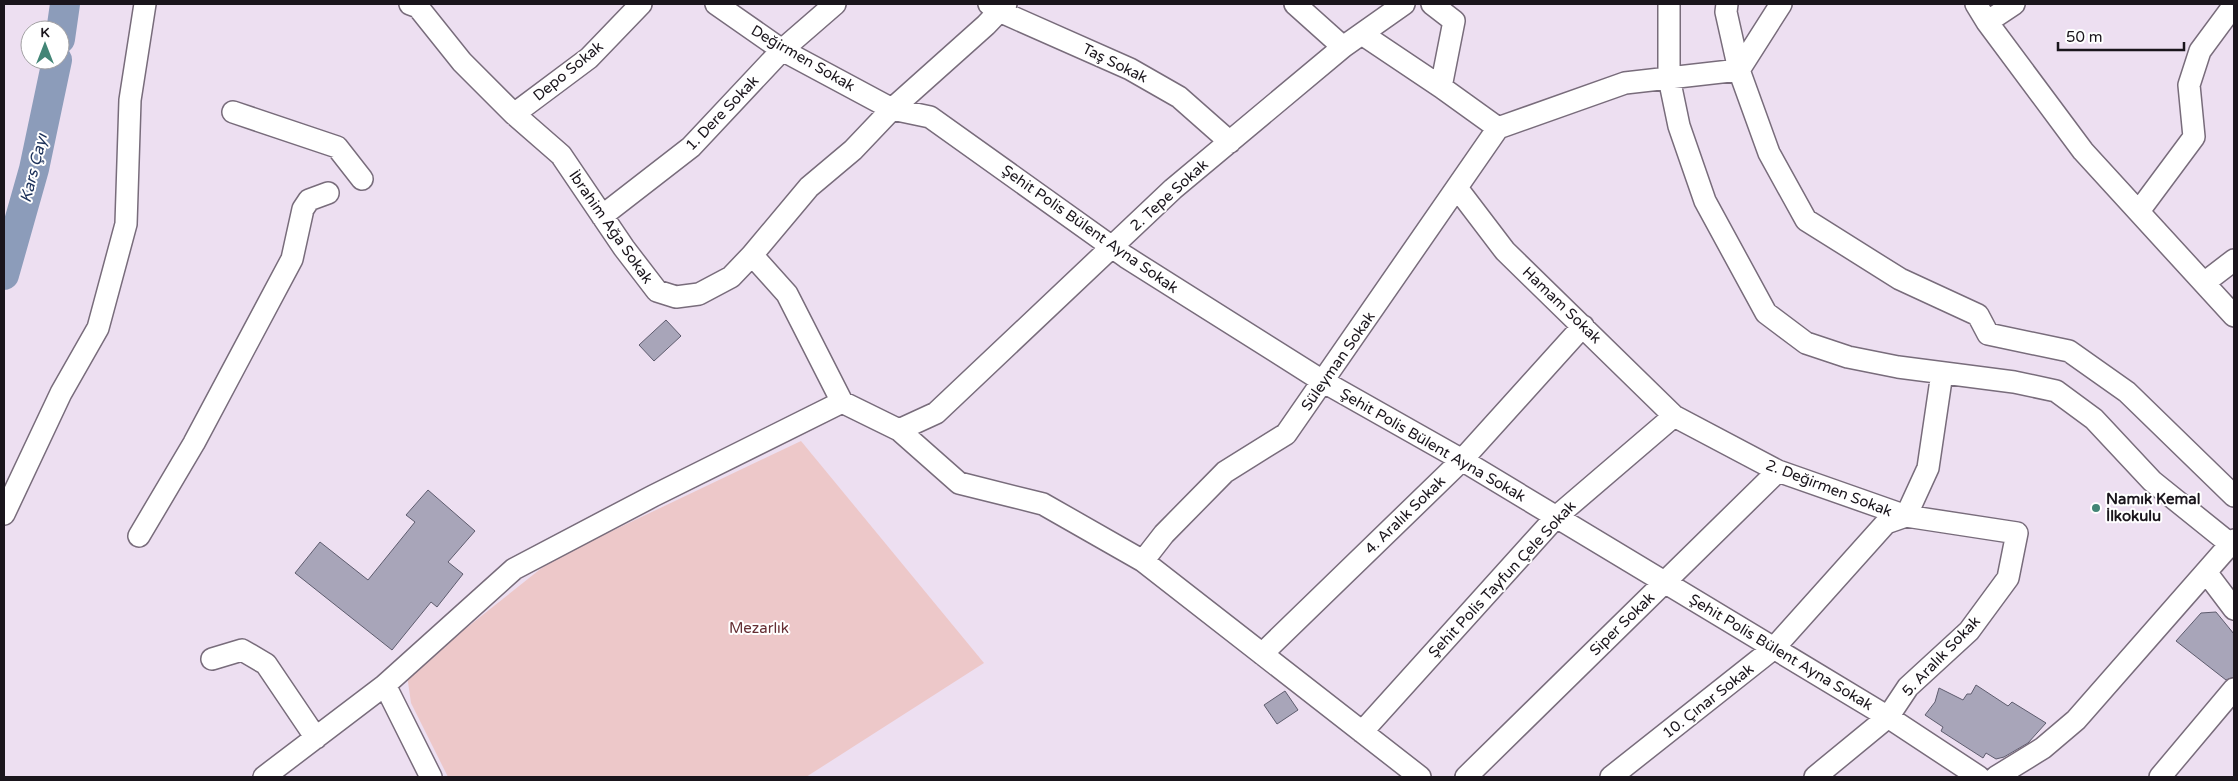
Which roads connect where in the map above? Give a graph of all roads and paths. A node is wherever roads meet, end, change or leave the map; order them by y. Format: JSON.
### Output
{"nodes":[{"id":1,"x":144,"y":4,"type":"edge"},
{"id":2,"x":410,"y":4,"type":"edge"},
{"id":3,"x":641,"y":4,"type":"edge"},
{"id":4,"x":716,"y":4,"type":"edge"},
{"id":5,"x":835,"y":4,"type":"edge"},
{"id":6,"x":1295,"y":4,"type":"edge"},
{"id":7,"x":1404,"y":4,"type":"edge"},
{"id":8,"x":1432,"y":4,"type":"edge"},
{"id":9,"x":1669,"y":4,"type":"edge"},
{"id":10,"x":1727,"y":4,"type":"edge"},
{"id":11,"x":1781,"y":4,"type":"edge"},
{"id":12,"x":1976,"y":4,"type":"edge"},
{"id":13,"x":2014,"y":4,"type":"edge"},
{"id":14,"x":2234,"y":5,"type":"edge"},
{"id":15,"x":998,"y":6,"type":"edge"},
{"id":16,"x":1456,"y":12,"type":"edge"},
{"id":17,"x":1987,"y":22,"type":"junction"},
{"id":18,"x":1362,"y":34,"type":"junction"},
{"id":19,"x":1343,"y":48,"type":"junction"},
{"id":20,"x":782,"y":50,"type":"junction"},
{"id":21,"x":1739,"y":70,"type":"junction"},
{"id":22,"x":1669,"y":78,"type":"junction"},
{"id":23,"x":1441,"y":87,"type":"junction"},
{"id":24,"x":892,"y":109,"type":"junction"},
{"id":25,"x":233,"y":112,"type":"dead end"},
{"id":26,"x":514,"y":114,"type":"junction"},
{"id":27,"x":1498,"y":128,"type":"junction"},
{"id":28,"x":1230,"y":142,"type":"junction"},
{"id":29,"x":362,"y":179,"type":"dead end"},
{"id":30,"x":1457,"y":188,"type":"junction"},
{"id":31,"x":328,"y":194,"type":"dead end"},
{"id":32,"x":2139,"y":211,"type":"junction"},
{"id":33,"x":602,"y":216,"type":"junction"},
{"id":34,"x":1112,"y":246,"type":"junction"},
{"id":35,"x":752,"y":255,"type":"junction"},
{"id":36,"x":2234,"y":260,"type":"edge"},
{"id":37,"x":2204,"y":282,"type":"junction"},
{"id":38,"x":2234,"y":316,"type":"edge"},
{"id":39,"x":1583,"y":326,"type":"junction"},
{"id":40,"x":1942,"y":373,"type":"junction"},
{"id":41,"x":1324,"y":382,"type":"junction"},
{"id":42,"x":842,"y":402,"type":"junction"},
{"id":43,"x":1674,"y":416,"type":"junction"},
{"id":44,"x":899,"y":430,"type":"junction"},
{"id":45,"x":1462,"y":460,"type":"junction"},
{"id":46,"x":1778,"y":471,"type":"junction"},
{"id":47,"x":2234,"y":496,"type":"edge"},
{"id":48,"x":4,"y":514,"type":"edge"},
{"id":49,"x":1906,"y":516,"type":"junction"},
{"id":50,"x":1556,"y":517,"type":"junction"},
{"id":51,"x":139,"y":536,"type":"dead end"},
{"id":52,"x":2233,"y":544,"type":"edge"},
{"id":53,"x":1143,"y":561,"type":"junction"},
{"id":54,"x":2206,"y":572,"type":"junction"},
{"id":55,"x":1665,"y":583,"type":"junction"},
{"id":56,"x":2234,"y":609,"type":"edge"},
{"id":57,"x":1774,"y":648,"type":"junction"},
{"id":58,"x":1262,"y":654,"type":"junction"},
{"id":59,"x":212,"y":658,"type":"dead end"},
{"id":60,"x":385,"y":685,"type":"junction"},
{"id":61,"x":2234,"y":689,"type":"edge"},
{"id":62,"x":1888,"y":717,"type":"junction"},
{"id":63,"x":1362,"y":732,"type":"junction"},
{"id":64,"x":316,"y":738,"type":"junction"},
{"id":65,"x":264,"y":777,"type":"edge"},
{"id":66,"x":431,"y":777,"type":"edge"},
{"id":67,"x":1420,"y":777,"type":"edge"},
{"id":68,"x":1466,"y":777,"type":"edge"},
{"id":69,"x":1611,"y":777,"type":"edge"},
{"id":70,"x":1815,"y":777,"type":"edge"},
{"id":71,"x":1979,"y":777,"type":"edge"},
{"id":72,"x":1996,"y":777,"type":"edge"},
{"id":73,"x":2160,"y":777,"type":"edge"}],
"edges":[{"from":1,"to":48,"type":"street"},
{"from":2,"to":26,"type":"street","name":"İbrahim Ağa Sokak"},
{"from":3,"to":26,"type":"street","name":"Depo Sokak"},
{"from":4,"to":20,"type":"street","name":"Değirmen Sokak"},
{"from":5,"to":20,"type":"street","name":"1. Dere Sokak"},
{"from":6,"to":19,"type":"street"},
{"from":7,"to":18,"type":"street","name":"2. Tepe Sokak"},
{"from":8,"to":16,"type":"street"},
{"from":9,"to":22,"type":"street"},
{"from":10,"to":21,"type":"street"},
{"from":11,"to":21,"type":"street"},
{"from":12,"to":17,"type":"street"},
{"from":13,"to":17,"type":"street"},
{"from":14,"to":32,"type":"street"},
{"from":15,"to":24,"type":"street","name":"İbrahim Ağa Sokak"},
{"from":15,"to":28,"type":"street","name":"Taş Sokak"},
{"from":16,"to":23,"type":"street"},
{"from":17,"to":32,"type":"street"},
{"from":18,"to":19,"type":"street","name":"2. Tepe Sokak"},
{"from":18,"to":23,"type":"street"},
{"from":19,"to":28,"type":"street","name":"2. Tepe Sokak"},
{"from":20,"to":24,"type":"street","name":"Değirmen Sokak"},
{"from":20,"to":33,"type":"street","name":"1. Dere Sokak"},
{"from":21,"to":22,"type":"street"},
{"from":21,"to":47,"type":"street"},
{"from":22,"to":27,"type":"street"},
{"from":22,"to":40,"type":"street"},
{"from":23,"to":27,"type":"street"},
{"from":24,"to":34,"type":"street","name":"Şehit Polis Bülent Ayna Sokak"},
{"from":24,"to":35,"type":"street","name":"İbrahim Ağa Sokak"},
{"from":25,"to":29,"type":"street"},
{"from":26,"to":33,"type":"street","name":"İbrahim Ağa Sokak"},
{"from":27,"to":30,"type":"street","name":"Süleyman Sokak"},
{"from":28,"to":34,"type":"street","name":"2. Tepe Sokak"},
{"from":30,"to":39,"type":"street","name":"Hamam Sokak"},
{"from":30,"to":41,"type":"street","name":"Süleyman Sokak"},
{"from":31,"to":51,"type":"street"},
{"from":32,"to":37,"type":"street"},
{"from":33,"to":35,"type":"street","name":"İbrahim Ağa Sokak"},
{"from":34,"to":41,"type":"street","name":"Şehit Polis Bülent Ayna Sokak"},
{"from":34,"to":44,"type":"street","name":"2. Tepe Sokak"},
{"from":35,"to":42,"type":"street"},
{"from":36,"to":37,"type":"street"},
{"from":37,"to":38,"type":"street"},
{"from":39,"to":43,"type":"street","name":"Hamam Sokak"},
{"from":39,"to":45,"type":"street","name":"4. Aralık Sokak"},
{"from":40,"to":49,"type":"street"},
{"from":40,"to":52,"type":"street"},
{"from":41,"to":45,"type":"street","name":"Şehit Polis Bülent Ayna Sokak"},
{"from":41,"to":53,"type":"street","name":"Süleyman Sokak"},
{"from":42,"to":44,"type":"street"},
{"from":42,"to":60,"type":"street"},
{"from":43,"to":46,"type":"street","name":"2. Değirmen Sokak"},
{"from":43,"to":50,"type":"street","name":"Şehit Polis Tayfun Çele Sokak"},
{"from":44,"to":53,"type":"street"},
{"from":45,"to":50,"type":"street","name":"Şehit Polis Bülent Ayna Sokak"},
{"from":45,"to":58,"type":"street","name":"4. Aralık Sokak"},
{"from":46,"to":49,"type":"street","name":"2. Değirmen Sokak"},
{"from":46,"to":55,"type":"street","name":"Siper Sokak"},
{"from":49,"to":57,"type":"street","name":"10. Çınar Sokak"},
{"from":49,"to":62,"type":"street","name":"5. Aralık Sokak"},
{"from":50,"to":55,"type":"street","name":"Şehit Polis Bülent Ayna Sokak"},
{"from":50,"to":63,"type":"street","name":"Şehit Polis Tayfun Çele Sokak"},
{"from":52,"to":54,"type":"street"},
{"from":53,"to":58,"type":"street"},
{"from":54,"to":56,"type":"street"},
{"from":54,"to":72,"type":"street"},
{"from":55,"to":57,"type":"street","name":"Şehit Polis Bülent Ayna Sokak"},
{"from":55,"to":68,"type":"street","name":"Siper Sokak"},
{"from":57,"to":62,"type":"street","name":"Şehit Polis Bülent Ayna Sokak"},
{"from":57,"to":69,"type":"street","name":"10. Çınar Sokak"},
{"from":58,"to":63,"type":"street"},
{"from":59,"to":64,"type":"street"},
{"from":60,"to":64,"type":"street"},
{"from":60,"to":66,"type":"street"},
{"from":61,"to":73,"type":"street"},
{"from":62,"to":70,"type":"street"},
{"from":62,"to":71,"type":"street","name":"Şehit Polis Bülent Ayna Sokak"},
{"from":63,"to":67,"type":"street"},
{"from":64,"to":65,"type":"street"}]}
